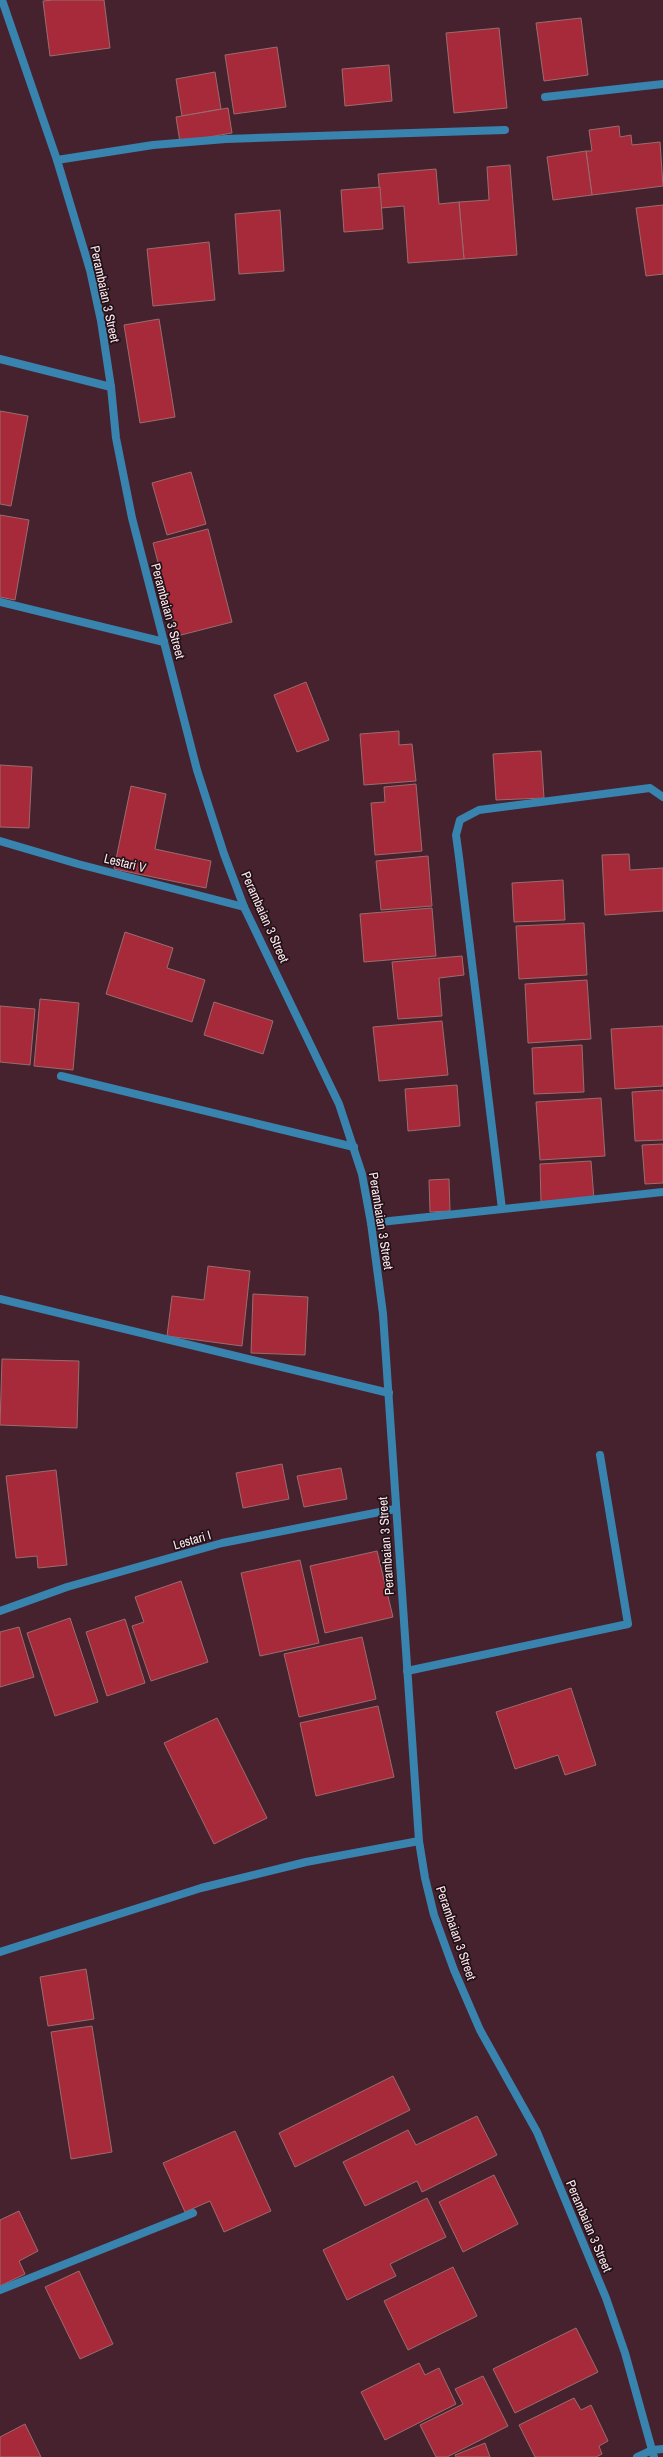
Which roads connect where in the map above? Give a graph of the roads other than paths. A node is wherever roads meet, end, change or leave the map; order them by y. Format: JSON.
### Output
{"nodes":[{"id":1,"x":2,"y":0,"type":"edge"},
{"id":2,"x":3,"y":10,"type":"edge"},
{"id":3,"x":663,"y":84,"type":"edge"},
{"id":4,"x":545,"y":97,"type":"dead end"},
{"id":5,"x":505,"y":130,"type":"dead end"},
{"id":6,"x":57,"y":160,"type":"junction"},
{"id":7,"x":0,"y":360,"type":"edge"},
{"id":8,"x":112,"y":388,"type":"junction"},
{"id":9,"x":0,"y":602,"type":"edge"},
{"id":10,"x":164,"y":642,"type":"junction"},
{"id":11,"x":663,"y":796,"type":"edge"},
{"id":12,"x":0,"y":841,"type":"edge"},
{"id":13,"x":244,"y":907,"type":"junction"},
{"id":14,"x":62,"y":1076,"type":"dead end"},
{"id":15,"x":354,"y":1147,"type":"junction"},
{"id":16,"x":663,"y":1192,"type":"edge"},
{"id":17,"x":502,"y":1209,"type":"junction"},
{"id":18,"x":371,"y":1223,"type":"junction"},
{"id":19,"x":0,"y":1299,"type":"edge"},
{"id":20,"x":389,"y":1393,"type":"junction"},
{"id":21,"x":600,"y":1454,"type":"dead end"},
{"id":22,"x":395,"y":1509,"type":"junction"},
{"id":23,"x":0,"y":1611,"type":"edge"},
{"id":24,"x":407,"y":1671,"type":"junction"},
{"id":25,"x":419,"y":1840,"type":"junction"},
{"id":26,"x":0,"y":1952,"type":"edge"},
{"id":27,"x":193,"y":2213,"type":"dead end"},
{"id":28,"x":0,"y":2290,"type":"edge"},
{"id":29,"x":663,"y":2449,"type":"edge"},
{"id":30,"x":653,"y":2453,"type":"edge"},
{"id":31,"x":637,"y":2457,"type":"edge"}],
"edges":[{"from":1,"to":2,"type":"street","name":"Perambaian 3 Street"},
{"from":2,"to":6,"type":"street","name":"Perambaian 3 Street"},
{"from":3,"to":4,"type":"street"},
{"from":5,"to":6,"type":"street"},
{"from":6,"to":8,"type":"street","name":"Perambaian 3 Street"},
{"from":7,"to":8,"type":"street"},
{"from":8,"to":10,"type":"street","name":"Perambaian 3 Street"},
{"from":9,"to":10,"type":"street"},
{"from":10,"to":13,"type":"street","name":"Perambaian 3 Street"},
{"from":11,"to":17,"type":"street"},
{"from":12,"to":13,"type":"street","name":"Lestari V"},
{"from":13,"to":15,"type":"street","name":"Perambaian 3 Street"},
{"from":14,"to":15,"type":"street"},
{"from":15,"to":18,"type":"street","name":"Perambaian 3 Street"},
{"from":16,"to":17,"type":"street"},
{"from":17,"to":18,"type":"street"},
{"from":18,"to":20,"type":"street","name":"Perambaian 3 Street"},
{"from":19,"to":20,"type":"street"},
{"from":20,"to":22,"type":"street","name":"Perambaian 3 Street"},
{"from":21,"to":24,"type":"street"},
{"from":22,"to":23,"type":"street","name":"Lestari I"},
{"from":22,"to":24,"type":"street","name":"Perambaian 3 Street"},
{"from":24,"to":25,"type":"street","name":"Perambaian 3 Street"},
{"from":25,"to":26,"type":"street"},
{"from":25,"to":30,"type":"street","name":"Perambaian 3 Street"},
{"from":27,"to":28,"type":"street"},
{"from":29,"to":30,"type":"street"},
{"from":30,"to":31,"type":"street"}]}
